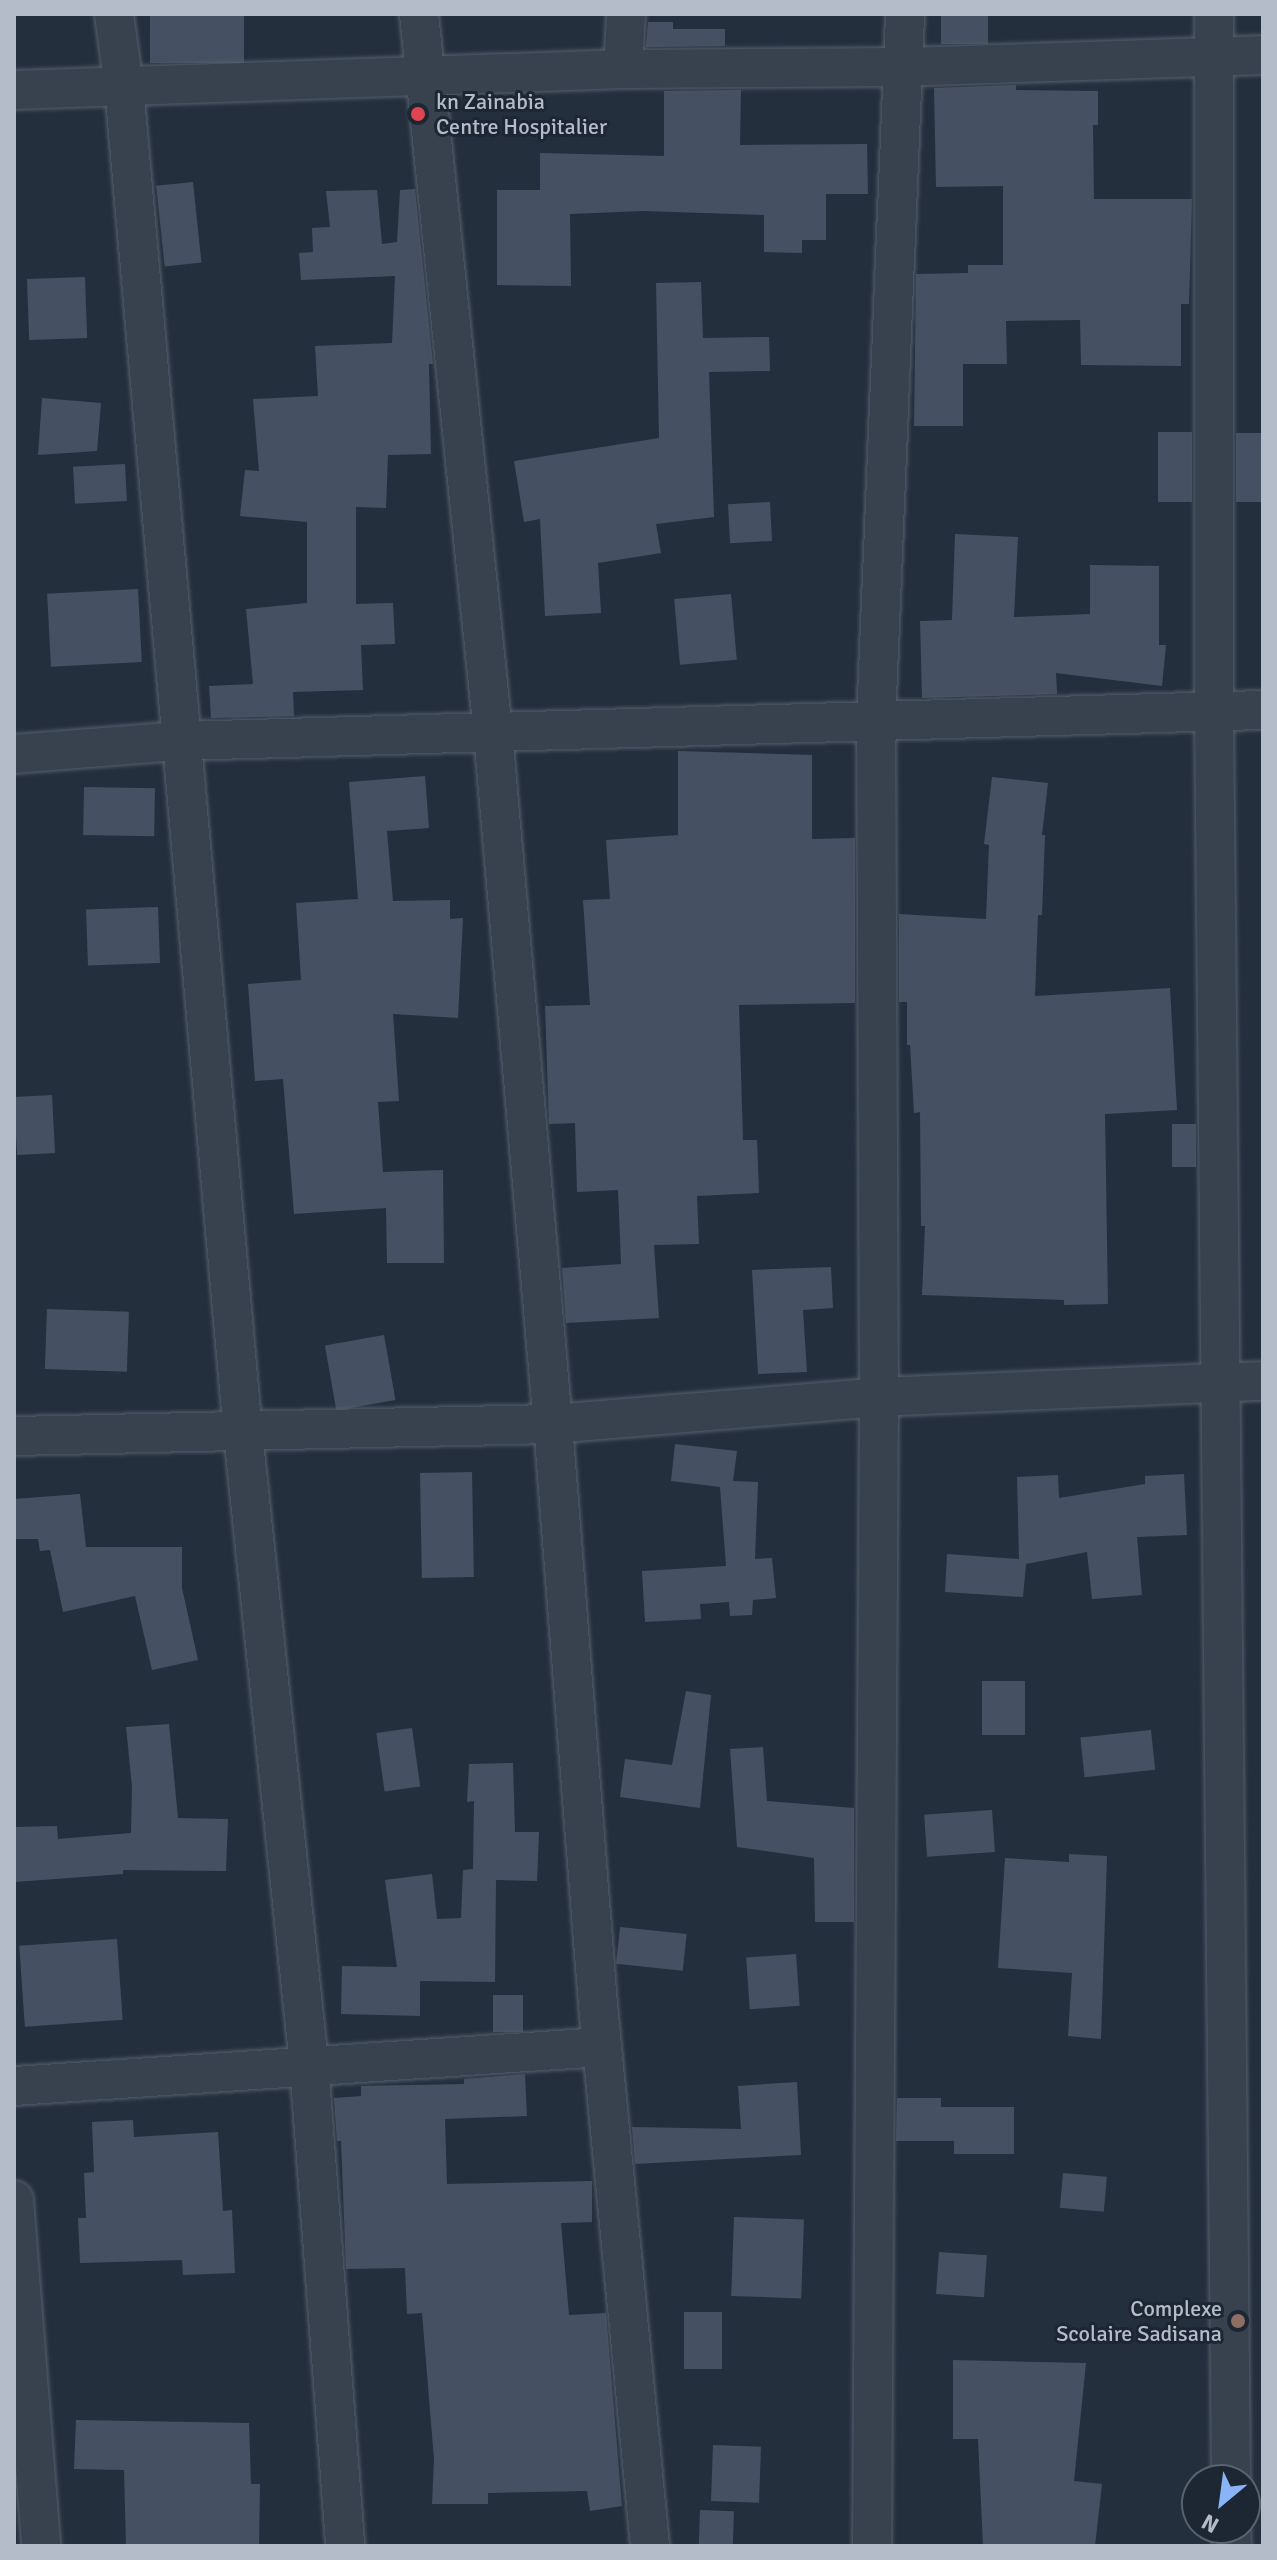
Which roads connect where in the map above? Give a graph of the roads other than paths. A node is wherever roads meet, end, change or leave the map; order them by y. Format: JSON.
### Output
{"nodes":[{"id":1,"x":114,"y":14,"type":"edge"},
{"id":2,"x":419,"y":14,"type":"edge"},
{"id":3,"x":626,"y":14,"type":"edge"},
{"id":4,"x":905,"y":14,"type":"edge"},
{"id":5,"x":1214,"y":14,"type":"edge"},
{"id":6,"x":1263,"y":55,"type":"edge"},
{"id":7,"x":1214,"y":56,"type":"junction"},
{"id":8,"x":903,"y":67,"type":"junction"},
{"id":9,"x":623,"y":69,"type":"junction"},
{"id":10,"x":424,"y":76,"type":"junction"},
{"id":11,"x":124,"y":87,"type":"junction"},
{"id":12,"x":14,"y":90,"type":"edge"},
{"id":13,"x":1214,"y":709,"type":"junction"},
{"id":14,"x":1263,"y":710,"type":"edge"},
{"id":15,"x":876,"y":722,"type":"junction"},
{"id":16,"x":493,"y":733,"type":"junction"},
{"id":17,"x":180,"y":741,"type":"junction"},
{"id":18,"x":14,"y":754,"type":"edge"},
{"id":19,"x":1263,"y":1381,"type":"edge"},
{"id":20,"x":1223,"y":1382,"type":"junction"},
{"id":21,"x":879,"y":1397,"type":"junction"},
{"id":22,"x":553,"y":1424,"type":"junction"},
{"id":23,"x":243,"y":1433,"type":"junction"},
{"id":24,"x":14,"y":1436,"type":"edge"},
{"id":25,"x":602,"y":2047,"type":"junction"},
{"id":26,"x":309,"y":2064,"type":"junction"},
{"id":27,"x":14,"y":2086,"type":"edge"},
{"id":28,"x":14,"y":2200,"type":"edge"},
{"id":29,"x":1231,"y":2464,"type":"edge"},
{"id":30,"x":41,"y":2546,"type":"edge"},
{"id":31,"x":345,"y":2546,"type":"edge"},
{"id":32,"x":650,"y":2546,"type":"edge"},
{"id":33,"x":872,"y":2546,"type":"edge"}],
"edges":[{"from":1,"to":11,"type":"street"},
{"from":2,"to":10,"type":"street"},
{"from":3,"to":9,"type":"street"},
{"from":4,"to":8,"type":"street"},
{"from":5,"to":7,"type":"street"},
{"from":6,"to":7,"type":"street"},
{"from":7,"to":8,"type":"street"},
{"from":7,"to":13,"type":"street"},
{"from":8,"to":9,"type":"street"},
{"from":8,"to":15,"type":"street"},
{"from":9,"to":10,"type":"street"},
{"from":10,"to":11,"type":"street"},
{"from":10,"to":16,"type":"street"},
{"from":11,"to":12,"type":"street"},
{"from":11,"to":17,"type":"street"},
{"from":13,"to":14,"type":"street"},
{"from":13,"to":15,"type":"street"},
{"from":13,"to":20,"type":"street"},
{"from":15,"to":16,"type":"street"},
{"from":15,"to":21,"type":"street"},
{"from":16,"to":17,"type":"street"},
{"from":16,"to":22,"type":"street"},
{"from":17,"to":18,"type":"street"},
{"from":17,"to":23,"type":"street"},
{"from":19,"to":20,"type":"street"},
{"from":20,"to":21,"type":"street"},
{"from":20,"to":29,"type":"street"},
{"from":21,"to":22,"type":"street"},
{"from":21,"to":33,"type":"street"},
{"from":22,"to":23,"type":"street"},
{"from":22,"to":25,"type":"street"},
{"from":23,"to":24,"type":"street"},
{"from":23,"to":26,"type":"street"},
{"from":25,"to":26,"type":"street"},
{"from":25,"to":32,"type":"street"},
{"from":26,"to":27,"type":"street"},
{"from":26,"to":31,"type":"street"},
{"from":28,"to":30,"type":"street"}]}
